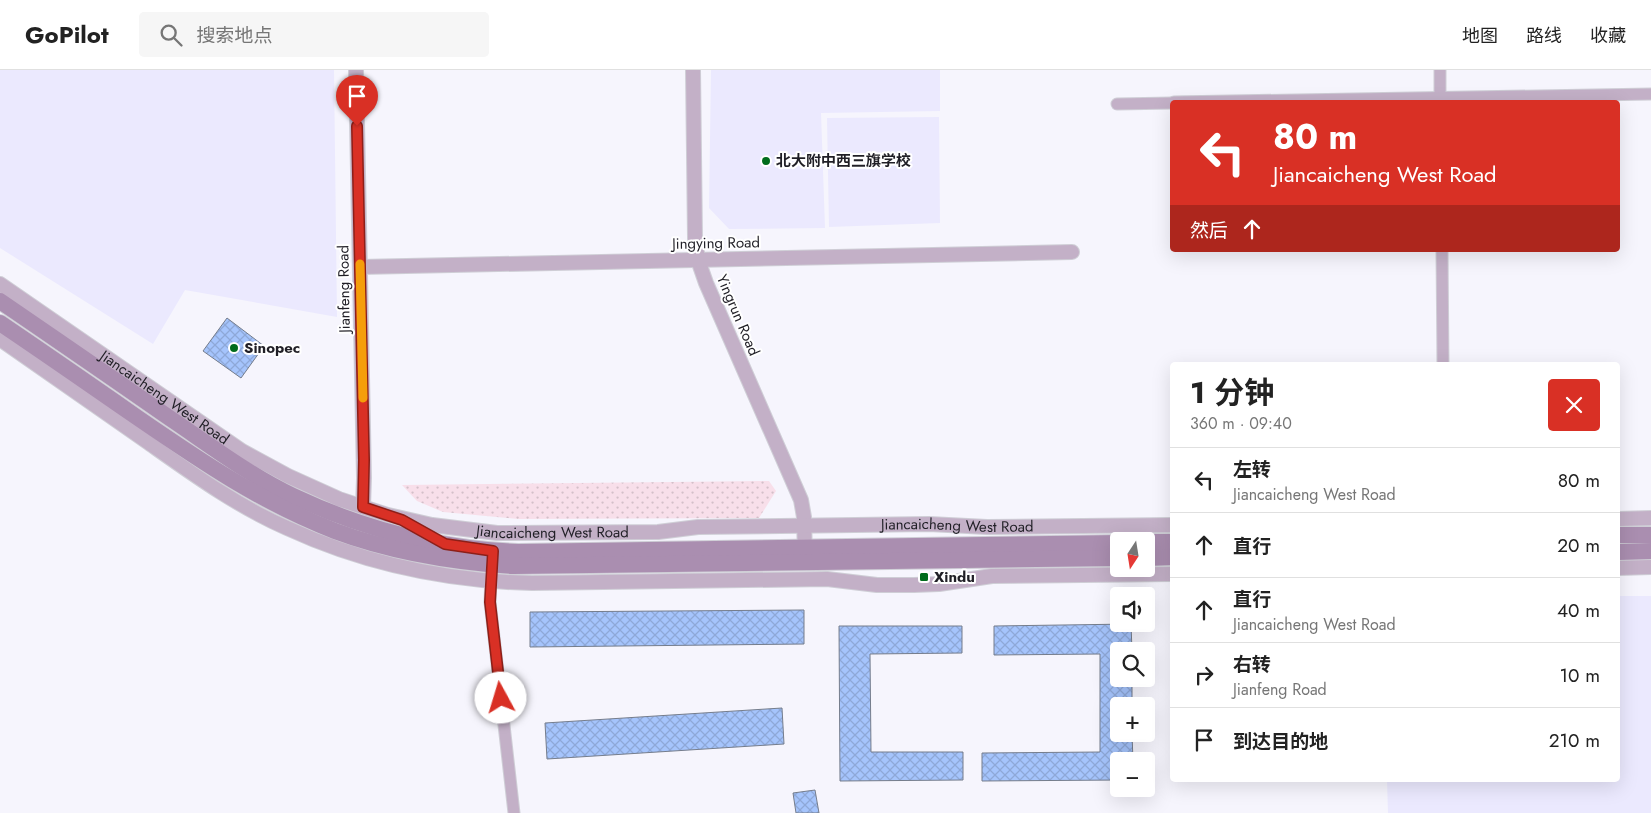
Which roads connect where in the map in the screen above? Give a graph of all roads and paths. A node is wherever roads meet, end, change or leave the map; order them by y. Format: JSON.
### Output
{"nodes":[{"id":1,"x":356,"y":70,"type":"edge"},
{"id":2,"x":693,"y":70,"type":"edge"},
{"id":3,"x":1440,"y":70,"type":"edge"},
{"id":4,"x":1651,"y":94,"type":"edge"},
{"id":5,"x":1440,"y":100,"type":"edge"},
{"id":6,"x":1170,"y":102,"type":"edge"},
{"id":7,"x":1117,"y":104,"type":"dead end"},
{"id":8,"x":1072,"y":252,"type":"dead end"},
{"id":9,"x":1442,"y":252,"type":"edge"},
{"id":10,"x":698,"y":260,"type":"junction"},
{"id":11,"x":360,"y":267,"type":"junction"},
{"id":12,"x":0,"y":284,"type":"edge"},
{"id":13,"x":0,"y":301,"type":"edge"},
{"id":14,"x":0,"y":323,"type":"edge"},
{"id":15,"x":0,"y":339,"type":"edge"},
{"id":16,"x":1444,"y":362,"type":"edge"},
{"id":17,"x":363,"y":507,"type":"junction"},
{"id":18,"x":388,"y":515,"type":"junction"},
{"id":19,"x":1651,"y":518,"type":"edge"},
{"id":20,"x":1620,"y":519,"type":"edge"},
{"id":21,"x":1170,"y":525,"type":"edge"},
{"id":22,"x":804,"y":526,"type":"junction"},
{"id":23,"x":1620,"y":535,"type":"edge"},
{"id":24,"x":1651,"y":535,"type":"edge"},
{"id":25,"x":1155,"y":542,"type":"edge"},
{"id":26,"x":1170,"y":542,"type":"edge"},
{"id":27,"x":1110,"y":543,"type":"edge"},
{"id":28,"x":449,"y":545,"type":"junction"},
{"id":29,"x":1651,"y":551,"type":"edge"},
{"id":30,"x":1620,"y":552,"type":"edge"},
{"id":31,"x":805,"y":555,"type":"junction"},
{"id":32,"x":493,"y":558,"type":"junction"},
{"id":33,"x":1110,"y":558,"type":"edge"},
{"id":34,"x":1155,"y":558,"type":"edge"},
{"id":35,"x":1170,"y":558,"type":"edge"},
{"id":36,"x":1651,"y":567,"type":"edge"},
{"id":37,"x":1620,"y":568,"type":"edge"},
{"id":38,"x":1170,"y":574,"type":"edge"},
{"id":39,"x":491,"y":582,"type":"junction"},
{"id":40,"x":514,"y":813,"type":"edge"}],
"edges":[{"from":1,"to":11,"type":"street","name":"Jianfeng Road"},
{"from":2,"to":10,"type":"street","name":"Yingrun Road"},
{"from":3,"to":5,"type":"street"},
{"from":4,"to":5,"type":"street"},
{"from":6,"to":7,"type":"street"},
{"from":8,"to":10,"type":"street","name":"Jingying Road"},
{"from":9,"to":16,"type":"street"},
{"from":10,"to":11,"type":"street","name":"Jingying Road"},
{"from":10,"to":22,"type":"street","name":"Yingrun Road"},
{"from":11,"to":17,"type":"street","name":"Jianfeng Road"},
{"from":12,"to":17,"type":"street","name":"Jiancaicheng West Road"},
{"from":13,"to":28,"type":"main road","name":"Jiancaicheng West Road"},
{"from":14,"to":32,"type":"main road","name":"Jiancaicheng West Road"},
{"from":15,"to":39,"type":"street"},
{"from":17,"to":18,"type":"street","name":"Jiancaicheng West Road"},
{"from":18,"to":22,"type":"street","name":"Jiancaicheng West Road"},
{"from":18,"to":28,"type":"street"},
{"from":19,"to":20,"type":"street"},
{"from":21,"to":22,"type":"street","name":"Jiancaicheng West Road"},
{"from":22,"to":31,"type":"street","name":"Yingrun Road"},
{"from":23,"to":24,"type":"main road"},
{"from":25,"to":26,"type":"main road"},
{"from":27,"to":31,"type":"main road","name":"Jiancaicheng West Road"},
{"from":28,"to":32,"type":"main road","name":"Jiancaicheng West Road"},
{"from":29,"to":30,"type":"main road"},
{"from":31,"to":32,"type":"main road","name":"Jiancaicheng West Road"},
{"from":31,"to":33,"type":"main road","name":"Jiancaicheng West Road"},
{"from":32,"to":39,"type":"street"},
{"from":34,"to":35,"type":"main road"},
{"from":36,"to":37,"type":"street"},
{"from":38,"to":39,"type":"street"},
{"from":39,"to":40,"type":"street"}]}
